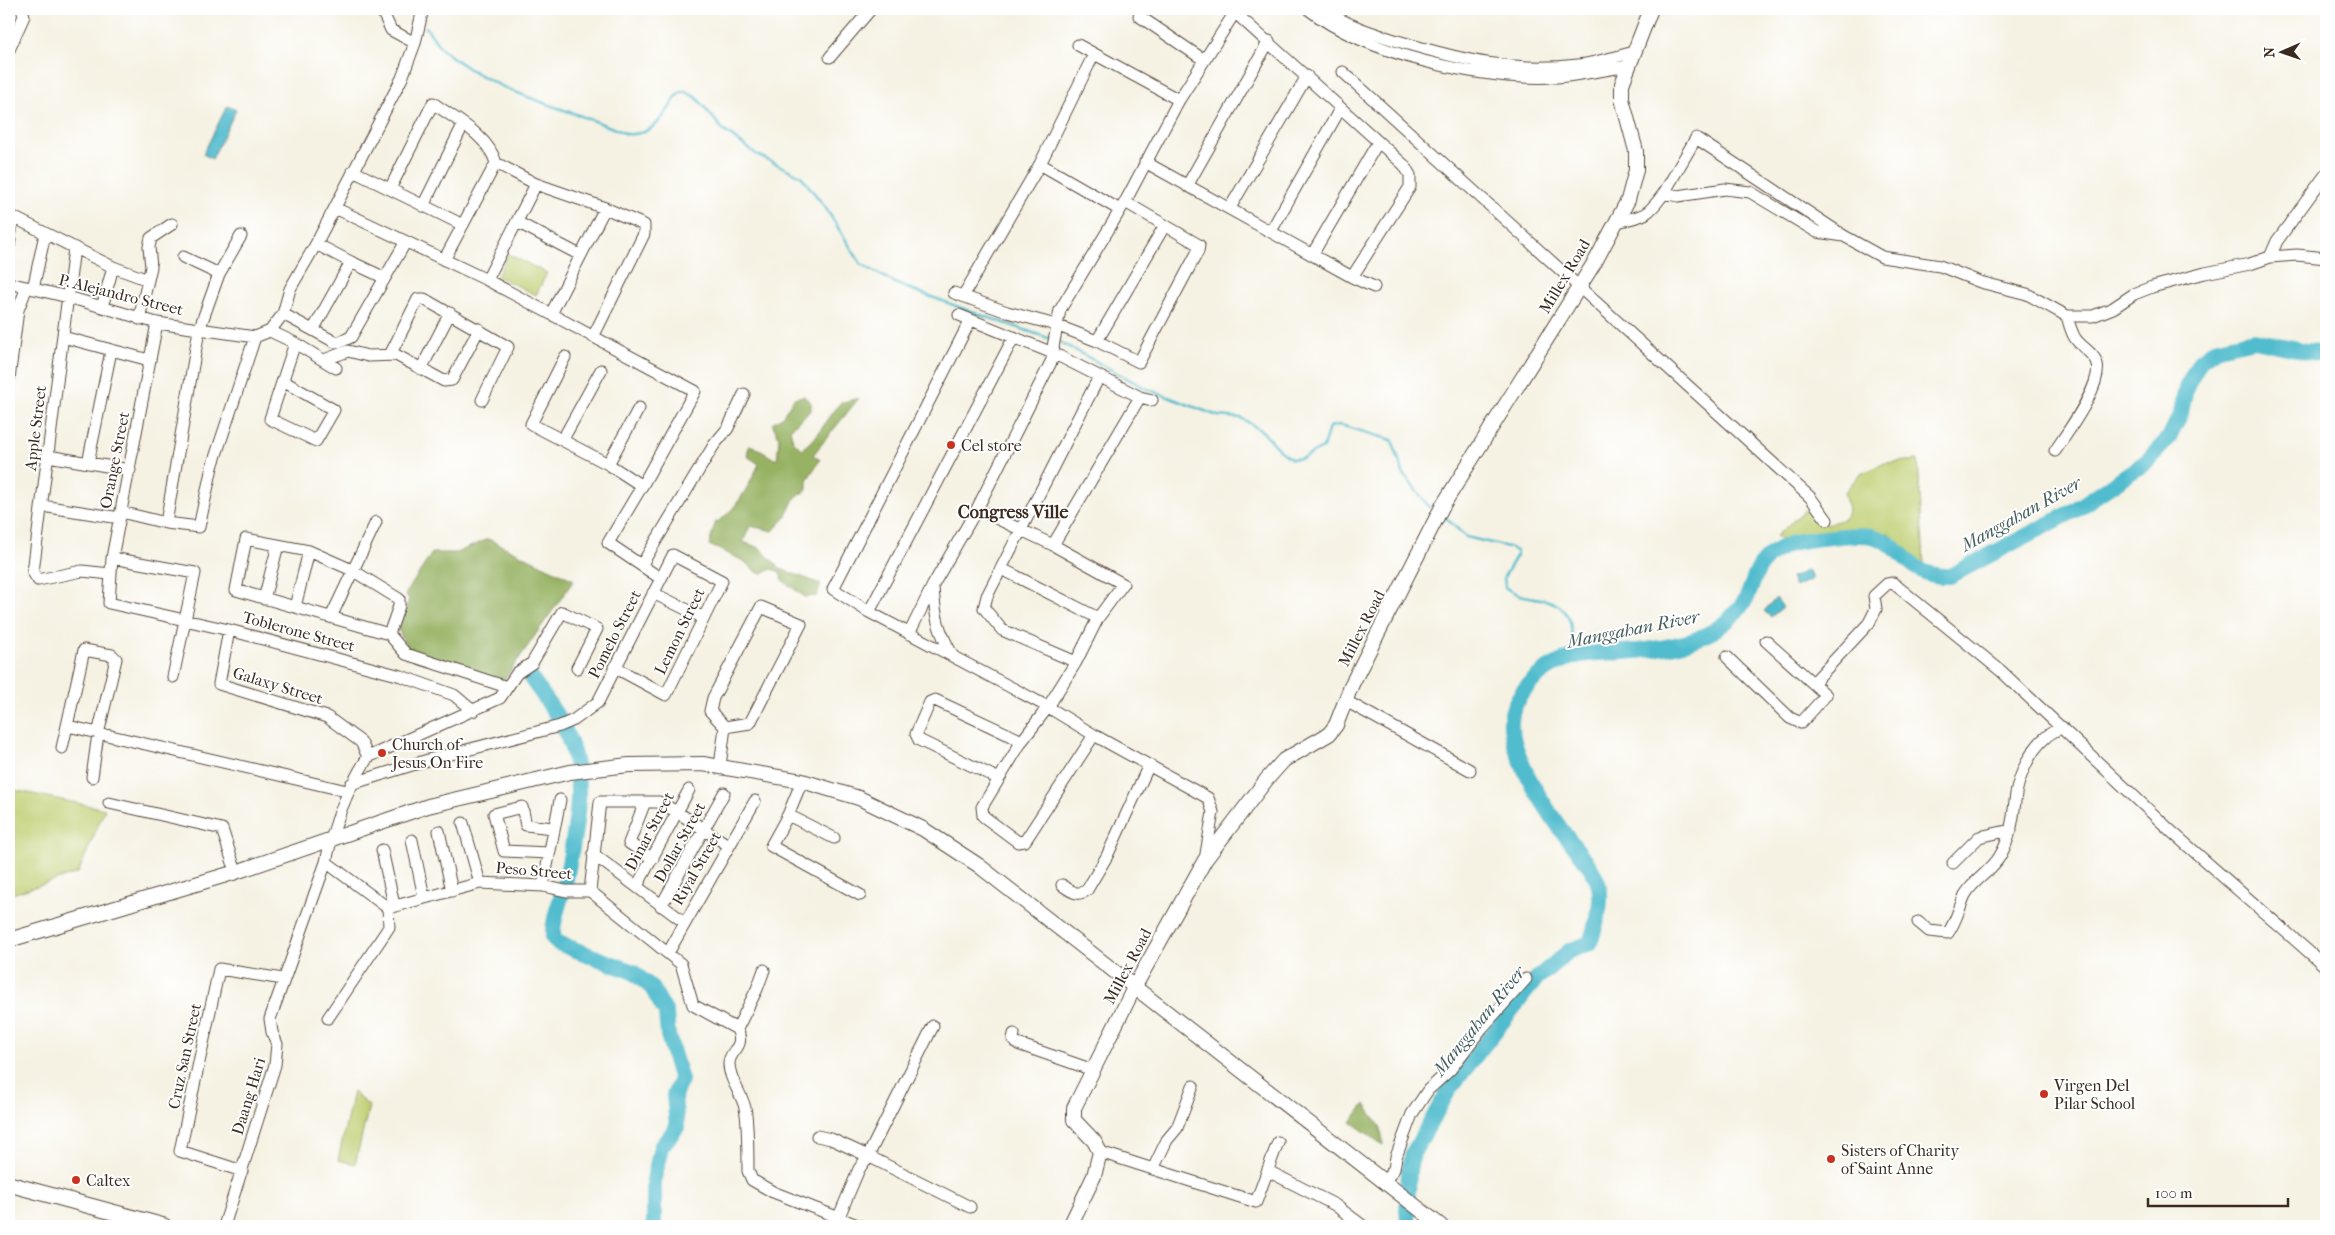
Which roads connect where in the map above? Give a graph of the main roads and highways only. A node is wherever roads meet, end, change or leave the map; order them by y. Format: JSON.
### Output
{"nodes":[{"id":1,"x":9,"y":1184,"type":"edge"},
{"id":2,"x":118,"y":1220,"type":"edge"},
{"id":3,"x":164,"y":1226,"type":"edge"}],
"edges":[{"from":1,"to":2,"type":"main road"},
{"from":2,"to":3,"type":"main road"}]}
